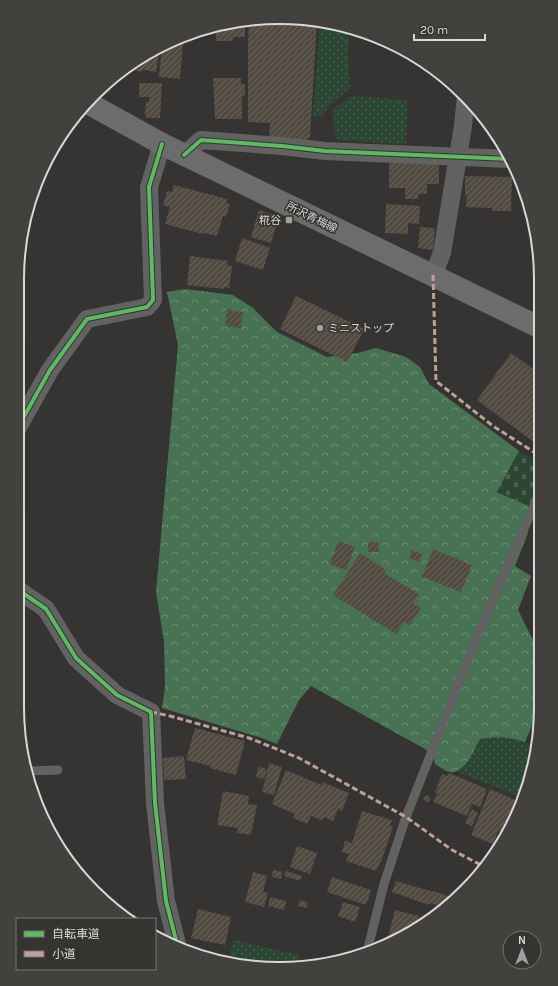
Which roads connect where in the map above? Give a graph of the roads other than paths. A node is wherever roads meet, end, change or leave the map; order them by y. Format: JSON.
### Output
{"nodes":[{"id":1,"x":465,"y":105,"type":"edge"},
{"id":2,"x":92,"y":106,"type":"edge"},
{"id":3,"x":162,"y":144,"type":"junction"},
{"id":4,"x":184,"y":155,"type":"junction"},
{"id":5,"x":457,"y":157,"type":"junction"},
{"id":6,"x":504,"y":159,"type":"edge"},
{"id":7,"x":433,"y":275,"type":"junction"},
{"id":8,"x":534,"y":325,"type":"edge"},
{"id":9,"x":24,"y":416,"type":"edge"},
{"id":10,"x":534,"y":506,"type":"edge"},
{"id":11,"x":24,"y":594,"type":"edge"},
{"id":12,"x":58,"y":770,"type":"dead end"},
{"id":13,"x":32,"y":771,"type":"edge"},
{"id":14,"x":176,"y":941,"type":"edge"},
{"id":15,"x":369,"y":946,"type":"edge"}],
"edges":[{"from":1,"to":5,"type":"street"},
{"from":2,"to":3,"type":"main road","name":"所沢青梅線"},
{"from":3,"to":4,"type":"main road","name":"所沢青梅線"},
{"from":3,"to":9,"type":"street"},
{"from":4,"to":5,"type":"street"},
{"from":4,"to":7,"type":"main road","name":"所沢青梅線"},
{"from":5,"to":6,"type":"street"},
{"from":5,"to":7,"type":"street"},
{"from":7,"to":8,"type":"main road","name":"所沢青梅線"},
{"from":10,"to":15,"type":"lane"},
{"from":11,"to":14,"type":"street"},
{"from":12,"to":13,"type":"lane"}]}
